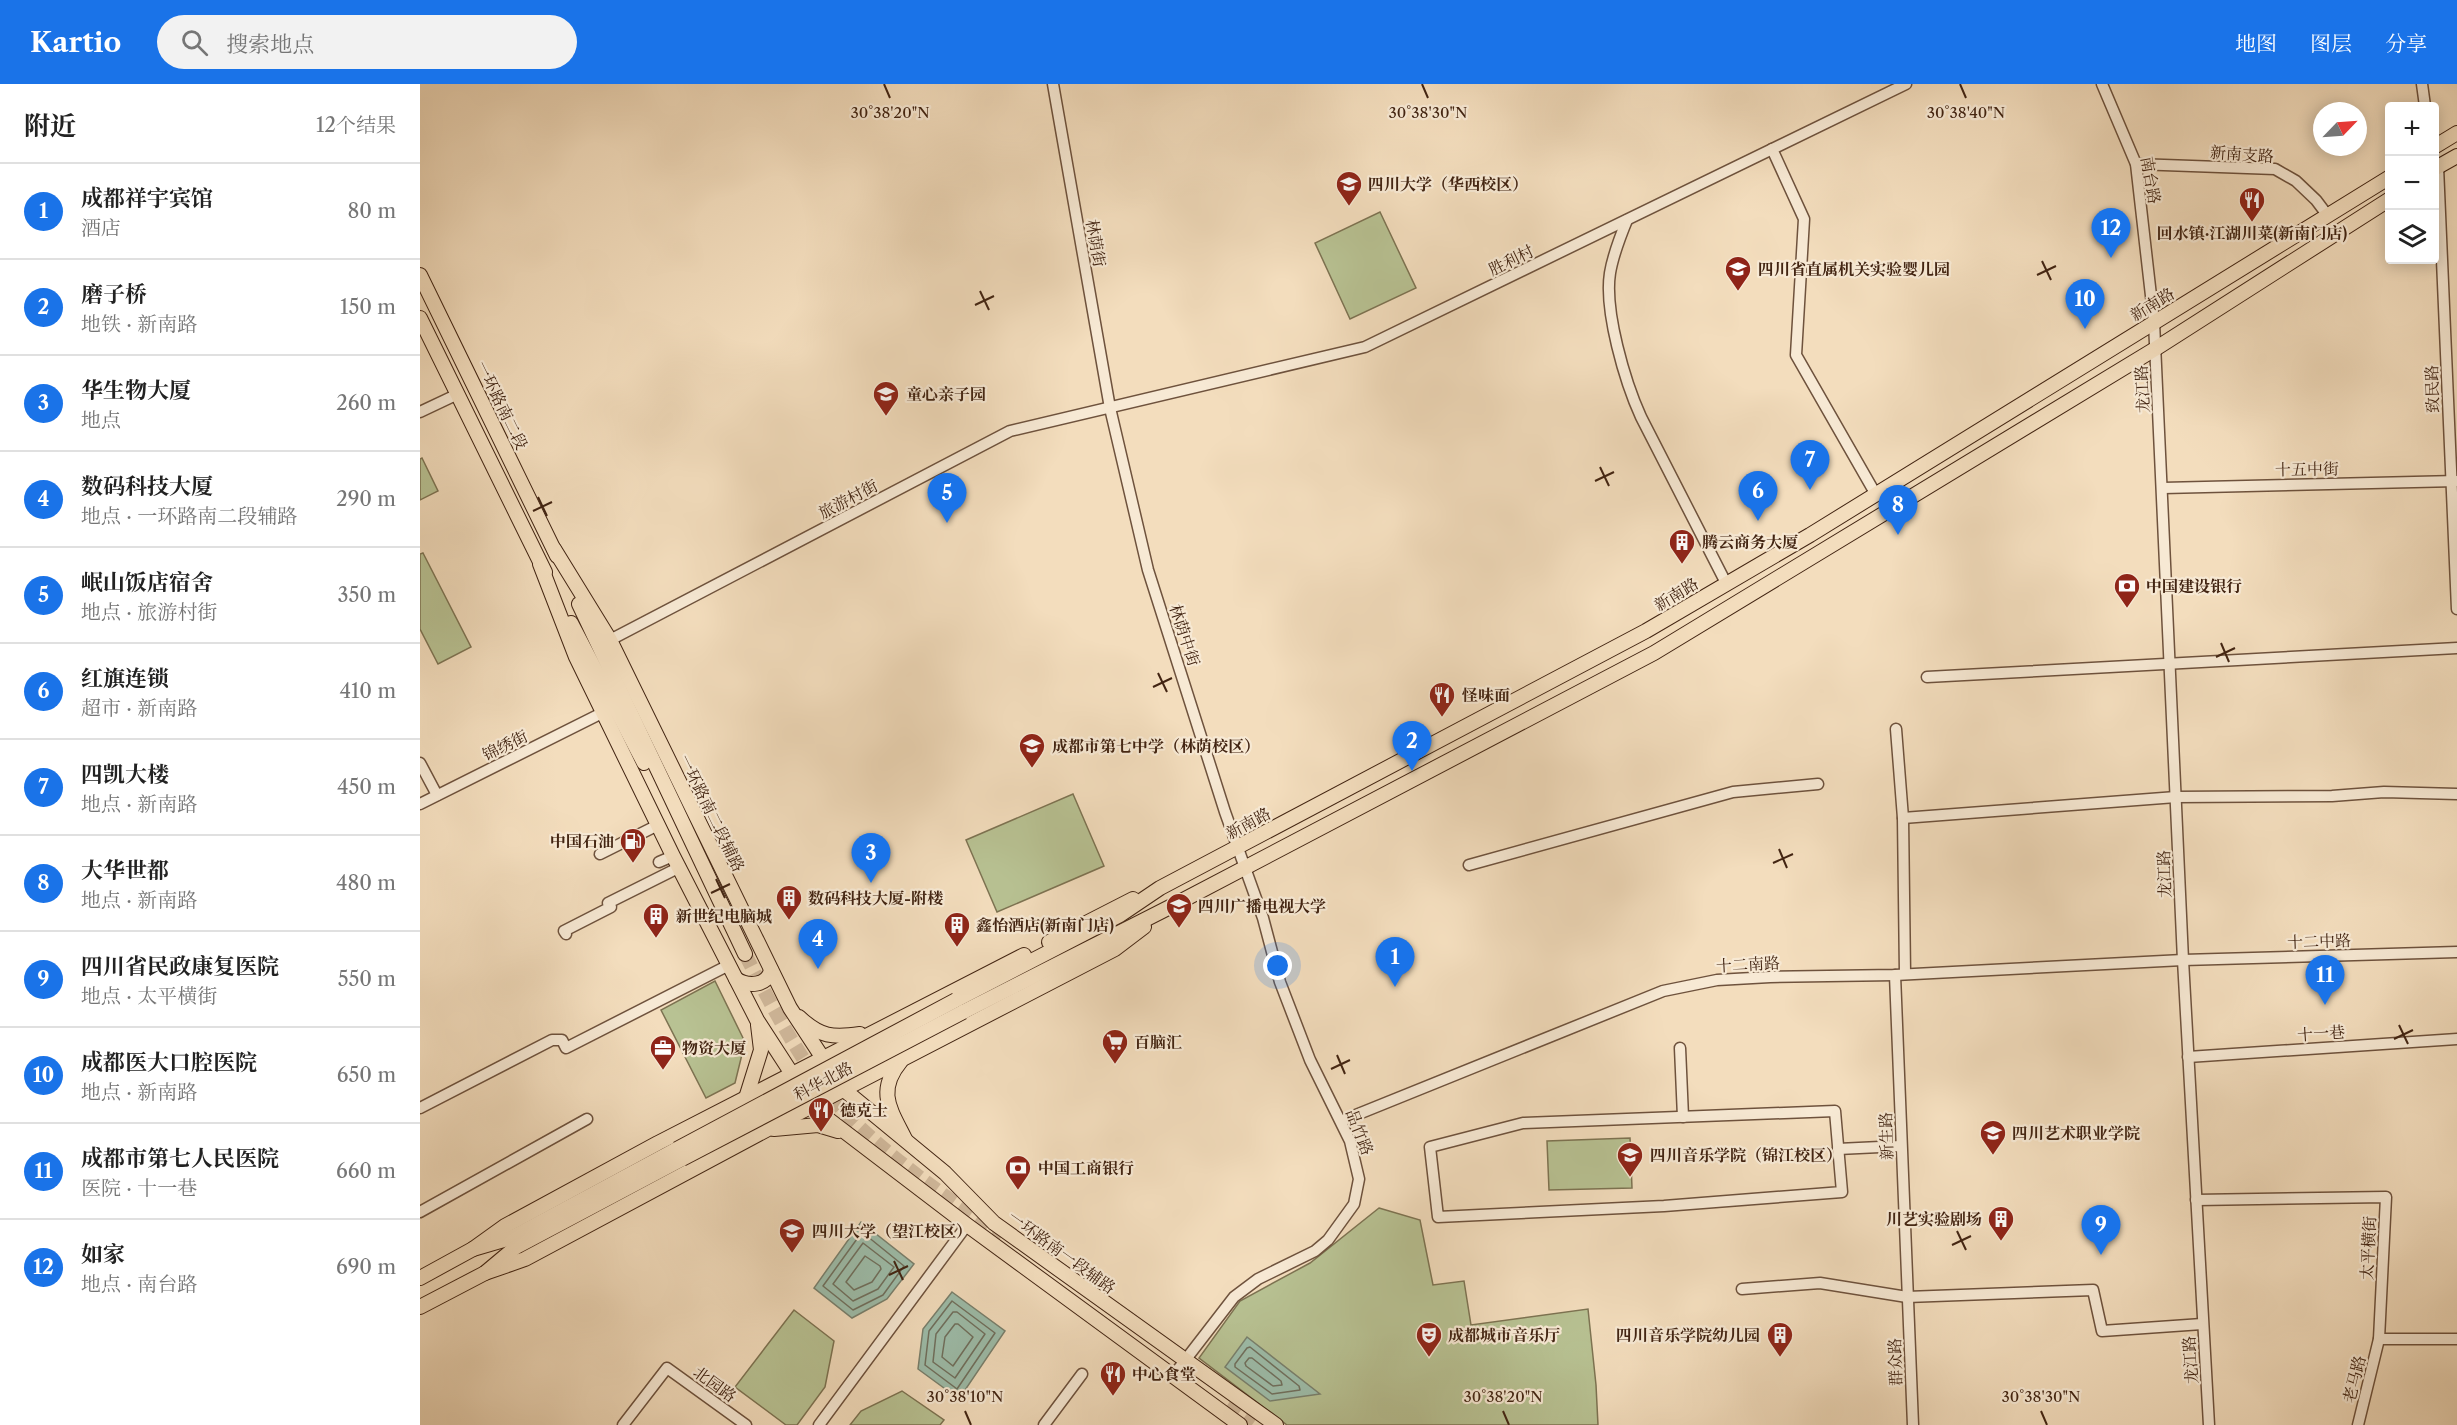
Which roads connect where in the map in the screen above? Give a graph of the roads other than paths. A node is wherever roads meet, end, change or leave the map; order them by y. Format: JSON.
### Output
{"nodes":[{"id":1,"x":1053,"y":84,"type":"edge"},
{"id":2,"x":1906,"y":84,"type":"edge"},
{"id":3,"x":2103,"y":84,"type":"edge"},
{"id":4,"x":2422,"y":84,"type":"edge"},
{"id":5,"x":2424,"y":102,"type":"edge"},
{"id":6,"x":2457,"y":133,"type":"edge"},
{"id":7,"x":2439,"y":144,"type":"edge"},
{"id":8,"x":1772,"y":149,"type":"junction"},
{"id":9,"x":2457,"y":156,"type":"edge"},
{"id":10,"x":2136,"y":164,"type":"junction"},
{"id":11,"x":2439,"y":166,"type":"edge"},
{"id":12,"x":2385,"y":180,"type":"edge"},
{"id":13,"x":2385,"y":202,"type":"edge"},
{"id":14,"x":2438,"y":210,"type":"edge"},
{"id":15,"x":2328,"y":216,"type":"junction"},
{"id":16,"x":1627,"y":220,"type":"junction"},
{"id":17,"x":420,"y":275,"type":"edge"},
{"id":18,"x":420,"y":318,"type":"edge"},
{"id":19,"x":2154,"y":322,"type":"junction"},
{"id":20,"x":2155,"y":349,"type":"junction"},
{"id":21,"x":458,"y":393,"type":"junction"},
{"id":22,"x":1110,"y":408,"type":"junction"},
{"id":23,"x":420,"y":412,"type":"edge"},
{"id":24,"x":2454,"y":481,"type":"edge"},
{"id":25,"x":2163,"y":488,"type":"junction"},
{"id":26,"x":1875,"y":493,"type":"junction"},
{"id":27,"x":554,"y":549,"type":"junction"},
{"id":28,"x":540,"y":564,"type":"junction"},
{"id":29,"x":1726,"y":583,"type":"junction"},
{"id":30,"x":2457,"y":609,"type":"edge"},
{"id":31,"x":610,"y":640,"type":"junction"},
{"id":32,"x":2457,"y":648,"type":"edge"},
{"id":33,"x":2170,"y":663,"type":"junction"},
{"id":34,"x":1927,"y":677,"type":"dead end"},
{"id":35,"x":604,"y":712,"type":"junction"},
{"id":36,"x":1896,"y":729,"type":"dead end"},
{"id":37,"x":420,"y":763,"type":"edge"},
{"id":38,"x":1818,"y":784,"type":"dead end"},
{"id":39,"x":2457,"y":794,"type":"edge"},
{"id":40,"x":437,"y":795,"type":"junction"},
{"id":41,"x":2176,"y":797,"type":"junction"},
{"id":42,"x":420,"y":804,"type":"edge"},
{"id":43,"x":1903,"y":818,"type":"junction"},
{"id":44,"x":658,"y":825,"type":"junction"},
{"id":45,"x":1238,"y":847,"type":"junction"},
{"id":46,"x":600,"y":854,"type":"dead end"},
{"id":47,"x":659,"y":862,"type":"dead end"},
{"id":48,"x":676,"y":862,"type":"junction"},
{"id":49,"x":1469,"y":866,"type":"dead end"},
{"id":50,"x":1246,"y":867,"type":"junction"},
{"id":51,"x":1160,"y":888,"type":"junction"},
{"id":52,"x":1170,"y":907,"type":"junction"},
{"id":53,"x":566,"y":934,"type":"dead end"},
{"id":54,"x":2457,"y":952,"type":"edge"},
{"id":55,"x":737,"y":959,"type":"junction"},
{"id":56,"x":2183,"y":960,"type":"junction"},
{"id":57,"x":771,"y":970,"type":"junction"},
{"id":58,"x":1900,"y":975,"type":"junction"},
{"id":59,"x":736,"y":979,"type":"junction"},
{"id":60,"x":924,"y":1005,"type":"junction"},
{"id":61,"x":960,"y":1006,"type":"junction"},
{"id":62,"x":790,"y":1008,"type":"junction"},
{"id":63,"x":757,"y":1020,"type":"junction"},
{"id":64,"x":868,"y":1033,"type":"junction"},
{"id":65,"x":942,"y":1038,"type":"junction"},
{"id":66,"x":2457,"y":1039,"type":"edge"},
{"id":67,"x":1680,"y":1048,"type":"dead end"},
{"id":68,"x":905,"y":1057,"type":"junction"},
{"id":69,"x":2188,"y":1057,"type":"junction"},
{"id":70,"x":821,"y":1058,"type":"junction"},
{"id":71,"x":792,"y":1074,"type":"junction"},
{"id":72,"x":843,"y":1089,"type":"junction"},
{"id":73,"x":751,"y":1096,"type":"junction"},
{"id":74,"x":811,"y":1106,"type":"junction"},
{"id":75,"x":420,"y":1108,"type":"edge"},
{"id":76,"x":1683,"y":1117,"type":"junction"},
{"id":77,"x":587,"y":1119,"type":"dead end"},
{"id":78,"x":783,"y":1121,"type":"junction"},
{"id":79,"x":1341,"y":1121,"type":"junction"},
{"id":80,"x":766,"y":1130,"type":"junction"},
{"id":81,"x":855,"y":1140,"type":"junction"},
{"id":82,"x":907,"y":1144,"type":"junction"},
{"id":83,"x":1901,"y":1146,"type":"junction"},
{"id":84,"x":1838,"y":1149,"type":"junction"},
{"id":85,"x":679,"y":1154,"type":"junction"},
{"id":86,"x":2196,"y":1200,"type":"junction"},
{"id":87,"x":420,"y":1212,"type":"edge"},
{"id":88,"x":968,"y":1225,"type":"junction"},
{"id":89,"x":473,"y":1249,"type":"junction"},
{"id":90,"x":485,"y":1273,"type":"junction"},
{"id":91,"x":420,"y":1278,"type":"edge"},
{"id":92,"x":1742,"y":1289,"type":"dead end"},
{"id":93,"x":1907,"y":1297,"type":"junction"},
{"id":94,"x":420,"y":1306,"type":"edge"},
{"id":95,"x":2202,"y":1324,"type":"junction"},
{"id":96,"x":2379,"y":1339,"type":"junction"},
{"id":97,"x":2457,"y":1339,"type":"edge"},
{"id":98,"x":1185,"y":1361,"type":"junction"},
{"id":99,"x":1082,"y":1374,"type":"dead end"},
{"id":100,"x":1173,"y":1377,"type":"junction"},
{"id":101,"x":623,"y":1425,"type":"edge"},
{"id":102,"x":746,"y":1425,"type":"edge"},
{"id":103,"x":819,"y":1425,"type":"edge"},
{"id":104,"x":1044,"y":1425,"type":"edge"},
{"id":105,"x":1240,"y":1425,"type":"edge"},
{"id":106,"x":1276,"y":1425,"type":"edge"},
{"id":107,"x":1913,"y":1425,"type":"edge"},
{"id":108,"x":2209,"y":1425,"type":"edge"},
{"id":109,"x":2358,"y":1425,"type":"edge"}],
"edges":[{"from":1,"to":22,"type":"street","name":"林荫街"},
{"from":2,"to":8,"type":"street","name":"胜利村"},
{"from":3,"to":10,"type":"street","name":"南台路"},
{"from":4,"to":5,"type":"street"},
{"from":6,"to":7,"type":"main road"},
{"from":8,"to":16,"type":"street","name":"胜利村"},
{"from":8,"to":26,"type":"street"},
{"from":9,"to":11,"type":"main road"},
{"from":10,"to":15,"type":"street","name":"新南支路"},
{"from":10,"to":19,"type":"street","name":"南台路"},
{"from":12,"to":15,"type":"main road","name":"新南路"},
{"from":13,"to":20,"type":"main road"},
{"from":14,"to":24,"type":"street","name":"致民路"},
{"from":15,"to":19,"type":"main road","name":"新南路"},
{"from":16,"to":22,"type":"street","name":"胜利村"},
{"from":16,"to":29,"type":"street"},
{"from":17,"to":27,"type":"main road","name":"一环路南二段"},
{"from":18,"to":21,"type":"main road"},
{"from":19,"to":20,"type":"street","name":"龙江路"},
{"from":19,"to":26,"type":"main road","name":"新南路"},
{"from":20,"to":25,"type":"street","name":"龙江路"},
{"from":20,"to":50,"type":"main road"},
{"from":21,"to":23,"type":"street"},
{"from":21,"to":28,"type":"main road"},
{"from":22,"to":31,"type":"street","name":"旅游村街"},
{"from":22,"to":45,"type":"street","name":"林荫中街"},
{"from":24,"to":25,"type":"street","name":"十五中街"},
{"from":24,"to":30,"type":"street","name":"致民路"},
{"from":25,"to":33,"type":"street","name":"龙江路"},
{"from":26,"to":29,"type":"main road","name":"新南路"},
{"from":27,"to":31,"type":"main road","name":"一环路南二段辅路"},
{"from":27,"to":55,"type":"main road"},
{"from":28,"to":35,"type":"main road"},
{"from":28,"to":55,"type":"main road"},
{"from":29,"to":45,"type":"main road","name":"新南路"},
{"from":31,"to":57,"type":"main road","name":"一环路南二段辅路"},
{"from":32,"to":33,"type":"street"},
{"from":33,"to":34,"type":"street"},
{"from":33,"to":41,"type":"street","name":"龙江路"},
{"from":35,"to":40,"type":"street","name":"锦绣街"},
{"from":35,"to":44,"type":"main road"},
{"from":36,"to":43,"type":"street","name":"新生路"},
{"from":37,"to":40,"type":"street"},
{"from":38,"to":49,"type":"street"},
{"from":39,"to":41,"type":"street"},
{"from":40,"to":42,"type":"street","name":"锦绣街"},
{"from":41,"to":43,"type":"street"},
{"from":41,"to":56,"type":"street","name":"龙江路"},
{"from":43,"to":58,"type":"street","name":"新生路"},
{"from":44,"to":46,"type":"street"},
{"from":44,"to":48,"type":"main road"},
{"from":45,"to":50,"type":"street","name":"林荫中街"},
{"from":45,"to":51,"type":"main road","name":"新南路"},
{"from":47,"to":48,"type":"street"},
{"from":48,"to":53,"type":"street"},
{"from":48,"to":55,"type":"main road"},
{"from":50,"to":52,"type":"main road"},
{"from":50,"to":79,"type":"street","name":"品竹路"},
{"from":51,"to":60,"type":"main road","name":"科华北路"},
{"from":51,"to":61,"type":"main road","name":"新南路"},
{"from":52,"to":61,"type":"main road"},
{"from":52,"to":65,"type":"main road","name":"科华北路"},
{"from":54,"to":56,"type":"street","name":"十二中路"},
{"from":55,"to":59,"type":"main road"},
{"from":55,"to":75,"type":"street"},
{"from":56,"to":58,"type":"street","name":"十二南路"},
{"from":56,"to":69,"type":"street","name":"龙江路"},
{"from":57,"to":59,"type":"main road"},
{"from":57,"to":62,"type":"main road","name":"一环路南二段辅路"},
{"from":58,"to":79,"type":"street","name":"十二南路"},
{"from":58,"to":83,"type":"street","name":"新生路"},
{"from":59,"to":63,"type":"main road"},
{"from":60,"to":64,"type":"main road","name":"科华北路"},
{"from":60,"to":65,"type":"main road"},
{"from":61,"to":85,"type":"main road","name":"科华北路","bridge":true},
{"from":62,"to":64,"type":"main road"},
{"from":62,"to":70,"type":"main road","name":"一环路南二段辅路"},
{"from":63,"to":71,"type":"main road"},
{"from":63,"to":73,"type":"main road"},
{"from":64,"to":70,"type":"main road","name":"科华北路"},
{"from":65,"to":68,"type":"main road","name":"科华北路"},
{"from":66,"to":69,"type":"street","name":"十一巷"},
{"from":67,"to":76,"type":"street"},
{"from":68,"to":72,"type":"main road","name":"科华北路"},
{"from":68,"to":82,"type":"main road"},
{"from":69,"to":86,"type":"street","name":"龙江路"},
{"from":70,"to":71,"type":"main road","name":"科华北路"},
{"from":70,"to":72,"type":"main road","name":"一环路南二段辅路"},
{"from":71,"to":73,"type":"main road","name":"科华北路"},
{"from":71,"to":74,"type":"main road"},
{"from":72,"to":74,"type":"main road","name":"科华北路"},
{"from":72,"to":82,"type":"main road","name":"一环路南一段辅路"},
{"from":73,"to":78,"type":"main road"},
{"from":73,"to":89,"type":"main road","name":"科华北路"},
{"from":74,"to":78,"type":"main road","name":"科华北路"},
{"from":74,"to":81,"type":"main road","name":"一环路南一段辅路"},
{"from":76,"to":84,"type":"street"},
{"from":76,"to":84,"type":"street"},
{"from":77,"to":87,"type":"street"},
{"from":78,"to":80,"type":"main road","name":"科华北路"},
{"from":79,"to":98,"type":"street","name":"品竹路"},
{"from":80,"to":81,"type":"main road"},
{"from":80,"to":90,"type":"main road","name":"科华北路"},
{"from":81,"to":88,"type":"main road","name":"一环路南一段辅路"},
{"from":82,"to":98,"type":"main road","name":"一环路南一段辅路"},
{"from":83,"to":84,"type":"street"},
{"from":83,"to":93,"type":"street","name":"新生路"},
{"from":85,"to":89,"type":"main road","name":"科华北路"},
{"from":85,"to":90,"type":"main road","name":"科华北路"},
{"from":86,"to":95,"type":"street","name":"龙江路"},
{"from":86,"to":96,"type":"street","name":"太平横街"},
{"from":88,"to":100,"type":"main road","name":"一环路南一段辅路"},
{"from":88,"to":103,"type":"street"},
{"from":89,"to":91,"type":"main road","name":"科华北路"},
{"from":90,"to":94,"type":"main road","name":"科华北路"},
{"from":92,"to":93,"type":"street"},
{"from":93,"to":95,"type":"street"},
{"from":93,"to":107,"type":"street","name":"群众路"},
{"from":95,"to":108,"type":"street","name":"龙江路"},
{"from":96,"to":97,"type":"street"},
{"from":96,"to":109,"type":"street","name":"老马路"},
{"from":98,"to":100,"type":"street","name":"品竹路"},
{"from":98,"to":106,"type":"main road","name":"一环路南一段辅路"},
{"from":99,"to":104,"type":"street"},
{"from":100,"to":105,"type":"main road","name":"一环路南一段辅路"},
{"from":101,"to":102,"type":"street","name":"北园路"}]}
